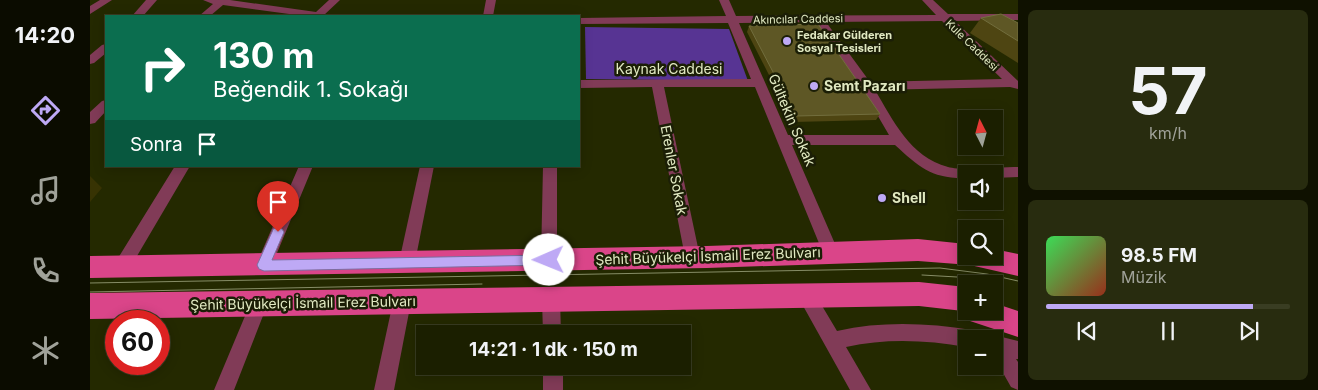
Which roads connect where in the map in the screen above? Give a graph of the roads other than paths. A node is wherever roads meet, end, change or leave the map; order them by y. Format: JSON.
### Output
{"nodes":[{"id":1,"x":108,"y":0,"type":"edge"},
{"id":2,"x":152,"y":0,"type":"edge"},
{"id":3,"x":208,"y":0,"type":"edge"},
{"id":4,"x":335,"y":0,"type":"edge"},
{"id":5,"x":491,"y":0,"type":"edge"},
{"id":6,"x":724,"y":0,"type":"edge"},
{"id":7,"x":927,"y":0,"type":"edge"},
{"id":8,"x":221,"y":2,"type":"junction"},
{"id":9,"x":90,"y":11,"type":"edge"},
{"id":10,"x":138,"y":15,"type":"edge"},
{"id":11,"x":205,"y":15,"type":"edge"},
{"id":12,"x":312,"y":15,"type":"edge"},
{"id":13,"x":320,"y":15,"type":"edge"},
{"id":14,"x":488,"y":15,"type":"edge"},
{"id":15,"x":943,"y":17,"type":"junction"},
{"id":16,"x":1018,"y":17,"type":"edge"},
{"id":17,"x":818,"y":19,"type":"junction"},
{"id":18,"x":733,"y":20,"type":"junction"},
{"id":19,"x":580,"y":21,"type":"edge"},
{"id":20,"x":105,"y":48,"type":"edge"},
{"id":21,"x":90,"y":61,"type":"edge"},
{"id":22,"x":759,"y":83,"type":"junction"},
{"id":23,"x":580,"y":84,"type":"edge"},
{"id":24,"x":657,"y":84,"type":"junction"},
{"id":25,"x":867,"y":86,"type":"junction"},
{"id":26,"x":1015,"y":86,"type":"edge"},
{"id":27,"x":105,"y":105,"type":"edge"},
{"id":28,"x":90,"y":120,"type":"edge"},
{"id":29,"x":783,"y":140,"type":"junction"},
{"id":30,"x":898,"y":140,"type":"junction"},
{"id":31,"x":182,"y":167,"type":"edge"},
{"id":32,"x":306,"y":167,"type":"edge"},
{"id":33,"x":427,"y":167,"type":"edge"},
{"id":34,"x":550,"y":167,"type":"edge"},
{"id":35,"x":1018,"y":172,"type":"edge"},
{"id":36,"x":830,"y":253,"type":"junction"},
{"id":37,"x":958,"y":254,"type":"edge"},
{"id":38,"x":692,"y":257,"type":"junction"},
{"id":39,"x":549,"y":260,"type":"junction"},
{"id":40,"x":407,"y":262,"type":"junction"},
{"id":41,"x":1003,"y":262,"type":"edge"},
{"id":42,"x":264,"y":265,"type":"junction"},
{"id":43,"x":1018,"y":265,"type":"edge"},
{"id":44,"x":90,"y":267,"type":"edge"},
{"id":45,"x":121,"y":268,"type":"junction"},
{"id":46,"x":919,"y":294,"type":"junction"},
{"id":47,"x":806,"y":295,"type":"junction"},
{"id":48,"x":958,"y":298,"type":"edge"},
{"id":49,"x":551,"y":299,"type":"junction"},
{"id":50,"x":402,"y":302,"type":"junction"},
{"id":51,"x":259,"y":303,"type":"junction"},
{"id":52,"x":1003,"y":305,"type":"edge"},
{"id":53,"x":90,"y":306,"type":"edge"},
{"id":54,"x":958,"y":306,"type":"edge"},
{"id":55,"x":1018,"y":308,"type":"edge"},
{"id":56,"x":1003,"y":319,"type":"edge"},
{"id":57,"x":1018,"y":324,"type":"edge"},
{"id":58,"x":552,"y":325,"type":"edge"},
{"id":59,"x":958,"y":337,"type":"edge"},
{"id":60,"x":832,"y":340,"type":"junction"},
{"id":61,"x":1003,"y":346,"type":"edge"},
{"id":62,"x":1018,"y":350,"type":"edge"},
{"id":63,"x":1003,"y":355,"type":"edge"},
{"id":64,"x":553,"y":375,"type":"edge"},
{"id":65,"x":1018,"y":380,"type":"edge"},
{"id":66,"x":224,"y":390,"type":"edge"},
{"id":67,"x":384,"y":390,"type":"edge"},
{"id":68,"x":553,"y":390,"type":"edge"},
{"id":69,"x":861,"y":390,"type":"edge"}],
"edges":[{"from":1,"to":9,"type":"street"},
{"from":2,"to":10,"type":"street"},
{"from":3,"to":8,"type":"street"},
{"from":4,"to":13,"type":"street"},
{"from":5,"to":14,"type":"street"},
{"from":6,"to":18,"type":"street","name":"Gültekin Sokak"},
{"from":7,"to":15,"type":"street","name":"Kule Caddesi"},
{"from":8,"to":11,"type":"street"},
{"from":8,"to":12,"type":"street"},
{"from":15,"to":16,"type":"street","name":"Akıncılar Caddesi"},
{"from":15,"to":17,"type":"street","name":"Akıncılar Caddesi"},
{"from":15,"to":26,"type":"street","name":"Kule Caddesi"},
{"from":17,"to":18,"type":"street","name":"Akıncılar Caddesi"},
{"from":17,"to":25,"type":"street"},
{"from":18,"to":19,"type":"street","name":"Akıncılar Caddesi"},
{"from":18,"to":22,"type":"street","name":"Gültekin Sokak"},
{"from":20,"to":21,"type":"street"},
{"from":22,"to":24,"type":"street","name":"Kaynak Caddesi"},
{"from":22,"to":29,"type":"street","name":"Gültekin Sokak"},
{"from":23,"to":24,"type":"street","name":"Kaynak Caddesi"},
{"from":24,"to":38,"type":"street","name":"Erenler Sokak"},
{"from":25,"to":26,"type":"street"},
{"from":25,"to":30,"type":"street"},
{"from":27,"to":28,"type":"street"},
{"from":29,"to":30,"type":"street"},
{"from":29,"to":36,"type":"street","name":"Gültekin Sokak"},
{"from":30,"to":35,"type":"street"},
{"from":31,"to":45,"type":"street"},
{"from":32,"to":42,"type":"street"},
{"from":33,"to":40,"type":"street"},
{"from":34,"to":39,"type":"street"},
{"from":36,"to":37,"type":"main road","name":"Şehit Büyükelçi İsmail Erez Bulvarı"},
{"from":36,"to":38,"type":"main road","name":"Şehit Büyükelçi İsmail Erez Bulvarı"},
{"from":38,"to":39,"type":"main road","name":"Şehit Büyükelçi İsmail Erez Bulvarı"},
{"from":39,"to":40,"type":"main road","name":"Şehit Büyükelçi İsmail Erez Bulvarı"},
{"from":40,"to":42,"type":"main road","name":"Şehit Büyükelçi İsmail Erez Bulvarı"},
{"from":41,"to":43,"type":"main road"},
{"from":42,"to":45,"type":"main road","name":"Şehit Büyükelçi İsmail Erez Bulvarı"},
{"from":44,"to":45,"type":"main road","name":"Şehit Büyükelçi İsmail Erez Bulvarı"},
{"from":46,"to":47,"type":"main road","name":"Şehit Büyükelçi İsmail Erez Bulvarı"},
{"from":46,"to":48,"type":"main road","name":"Şehit Büyükelçi İsmail Erez Bulvarı"},
{"from":46,"to":54,"type":"main road"},
{"from":47,"to":49,"type":"main road","name":"Şehit Büyükelçi İsmail Erez Bulvarı"},
{"from":47,"to":60,"type":"street"},
{"from":49,"to":50,"type":"main road","name":"Şehit Büyükelçi İsmail Erez Bulvarı"},
{"from":49,"to":58,"type":"street"},
{"from":50,"to":51,"type":"main road","name":"Şehit Büyükelçi İsmail Erez Bulvarı"},
{"from":50,"to":67,"type":"street"},
{"from":51,"to":53,"type":"main road","name":"Şehit Büyükelçi İsmail Erez Bulvarı"},
{"from":51,"to":66,"type":"street"},
{"from":52,"to":55,"type":"main road"},
{"from":56,"to":57,"type":"main road"},
{"from":59,"to":60,"type":"street"},
{"from":60,"to":69,"type":"street"},
{"from":61,"to":62,"type":"street"},
{"from":63,"to":65,"type":"street"},
{"from":64,"to":68,"type":"street"}]}
